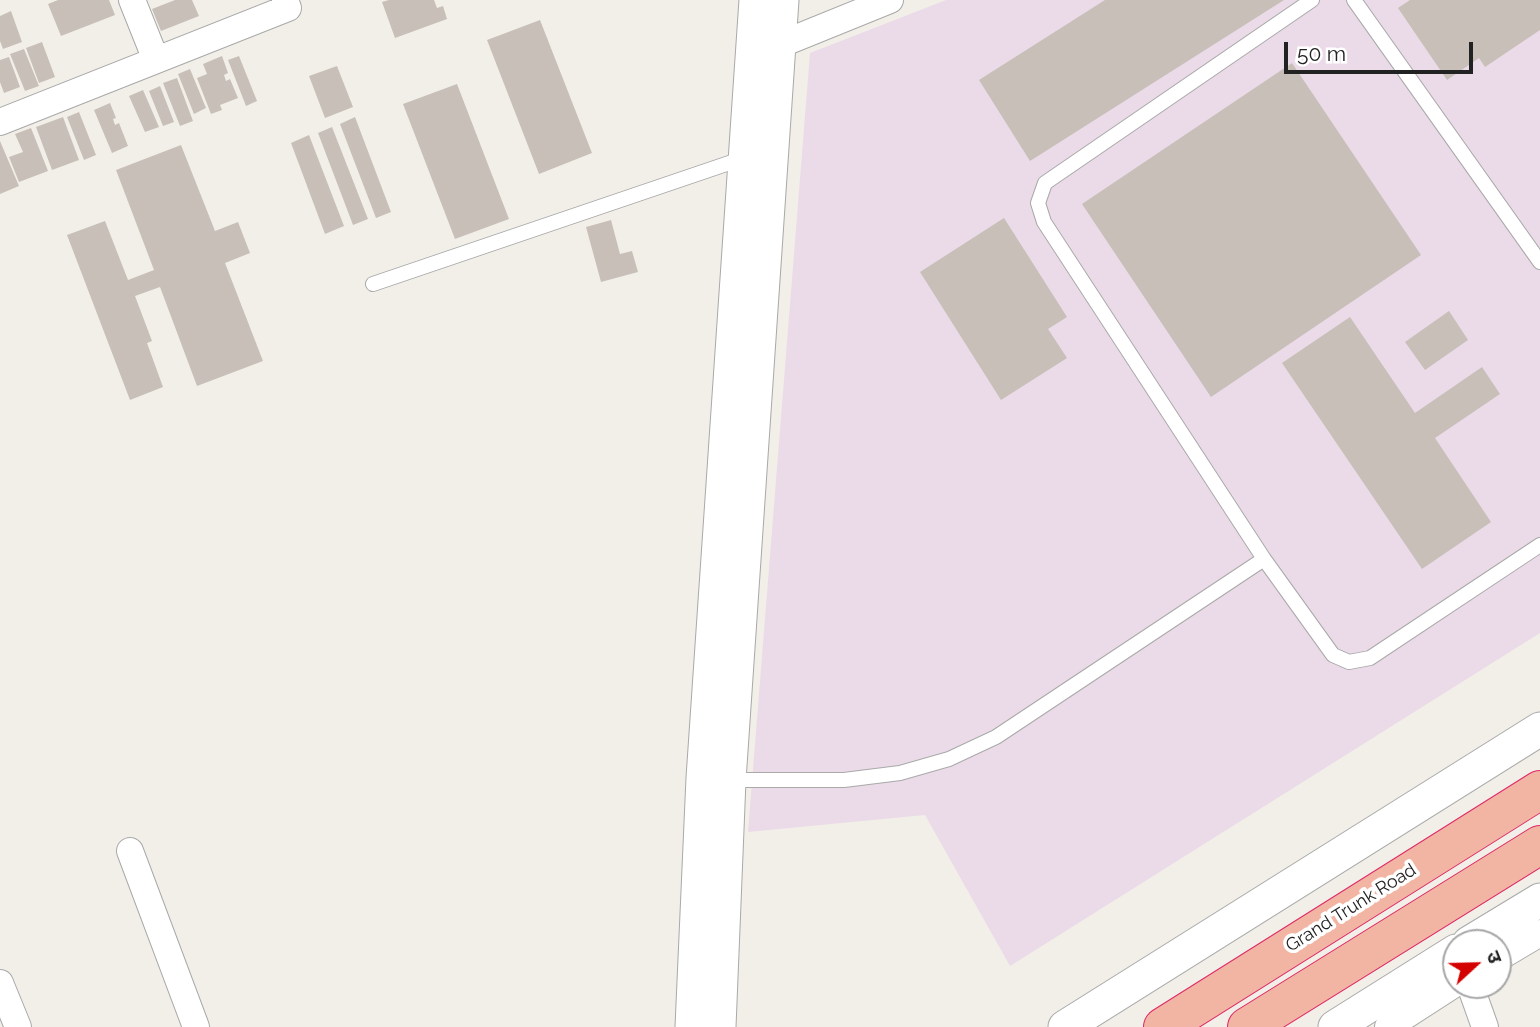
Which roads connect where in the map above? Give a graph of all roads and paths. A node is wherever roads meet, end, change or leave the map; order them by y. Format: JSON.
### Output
{"nodes":[{"id":1,"x":132,"y":0,"type":"edge"},
{"id":2,"x":285,"y":0,"type":"edge"},
{"id":3,"x":756,"y":0,"type":"edge"},
{"id":4,"x":782,"y":0,"type":"edge"},
{"id":5,"x":890,"y":0,"type":"edge"},
{"id":6,"x":1312,"y":0,"type":"edge"},
{"id":7,"x":1354,"y":0,"type":"edge"},
{"id":8,"x":866,"y":5,"type":"edge"},
{"id":9,"x":766,"y":44,"type":"junction"},
{"id":10,"x":156,"y":60,"type":"junction"},
{"id":11,"x":0,"y":122,"type":"edge"},
{"id":12,"x":745,"y":158,"type":"junction"},
{"id":13,"x":1540,"y":262,"type":"edge"},
{"id":14,"x":373,"y":284,"type":"dead end"},
{"id":15,"x":1540,"y":545,"type":"edge"},
{"id":16,"x":1264,"y":559,"type":"junction"},
{"id":17,"x":1540,"y":729,"type":"edge"},
{"id":18,"x":729,"y":780,"type":"junction"},
{"id":19,"x":1540,"y":790,"type":"edge"},
{"id":20,"x":1540,"y":845,"type":"edge"},
{"id":21,"x":131,"y":852,"type":"dead end"},
{"id":22,"x":1540,"y":900,"type":"edge"},
{"id":23,"x":1492,"y":929,"type":"edge"},
{"id":24,"x":1540,"y":933,"type":"edge"},
{"id":25,"x":1512,"y":950,"type":"edge"},
{"id":26,"x":1442,"y":960,"type":"edge"},
{"id":27,"x":0,"y":983,"type":"edge"},
{"id":28,"x":1442,"y":992,"type":"edge"},
{"id":29,"x":1475,"y":999,"type":"edge"},
{"id":30,"x":18,"y":1027,"type":"edge"},
{"id":31,"x":196,"y":1027,"type":"edge"},
{"id":32,"x":692,"y":1027,"type":"edge"},
{"id":33,"x":719,"y":1027,"type":"edge"},
{"id":34,"x":1065,"y":1027,"type":"edge"},
{"id":35,"x":1163,"y":1027,"type":"edge"},
{"id":36,"x":1247,"y":1027,"type":"edge"},
{"id":37,"x":1335,"y":1027,"type":"edge"},
{"id":38,"x":1388,"y":1027,"type":"edge"},
{"id":39,"x":1485,"y":1027,"type":"edge"}],
"edges":[{"from":1,"to":10,"type":"street"},
{"from":2,"to":10,"type":"street"},
{"from":3,"to":9,"type":"street"},
{"from":4,"to":9,"type":"street"},
{"from":5,"to":8,"type":"street"},
{"from":6,"to":16,"type":"lane"},
{"from":7,"to":13,"type":"lane"},
{"from":8,"to":9,"type":"street"},
{"from":9,"to":12,"type":"street"},
{"from":9,"to":18,"type":"street"},
{"from":10,"to":11,"type":"street"},
{"from":12,"to":14,"type":"lane"},
{"from":12,"to":32,"type":"street"},
{"from":15,"to":16,"type":"lane"},
{"from":16,"to":18,"type":"lane"},
{"from":17,"to":34,"type":"street"},
{"from":18,"to":33,"type":"street"},
{"from":19,"to":35,"type":"highway","name":"Grand Trunk Road"},
{"from":20,"to":36,"type":"highway"},
{"from":21,"to":31,"type":"street"},
{"from":22,"to":23,"type":"street"},
{"from":24,"to":25,"type":"street"},
{"from":26,"to":37,"type":"street"},
{"from":27,"to":30,"type":"street"},
{"from":28,"to":38,"type":"street"},
{"from":29,"to":39,"type":"street"}]}
